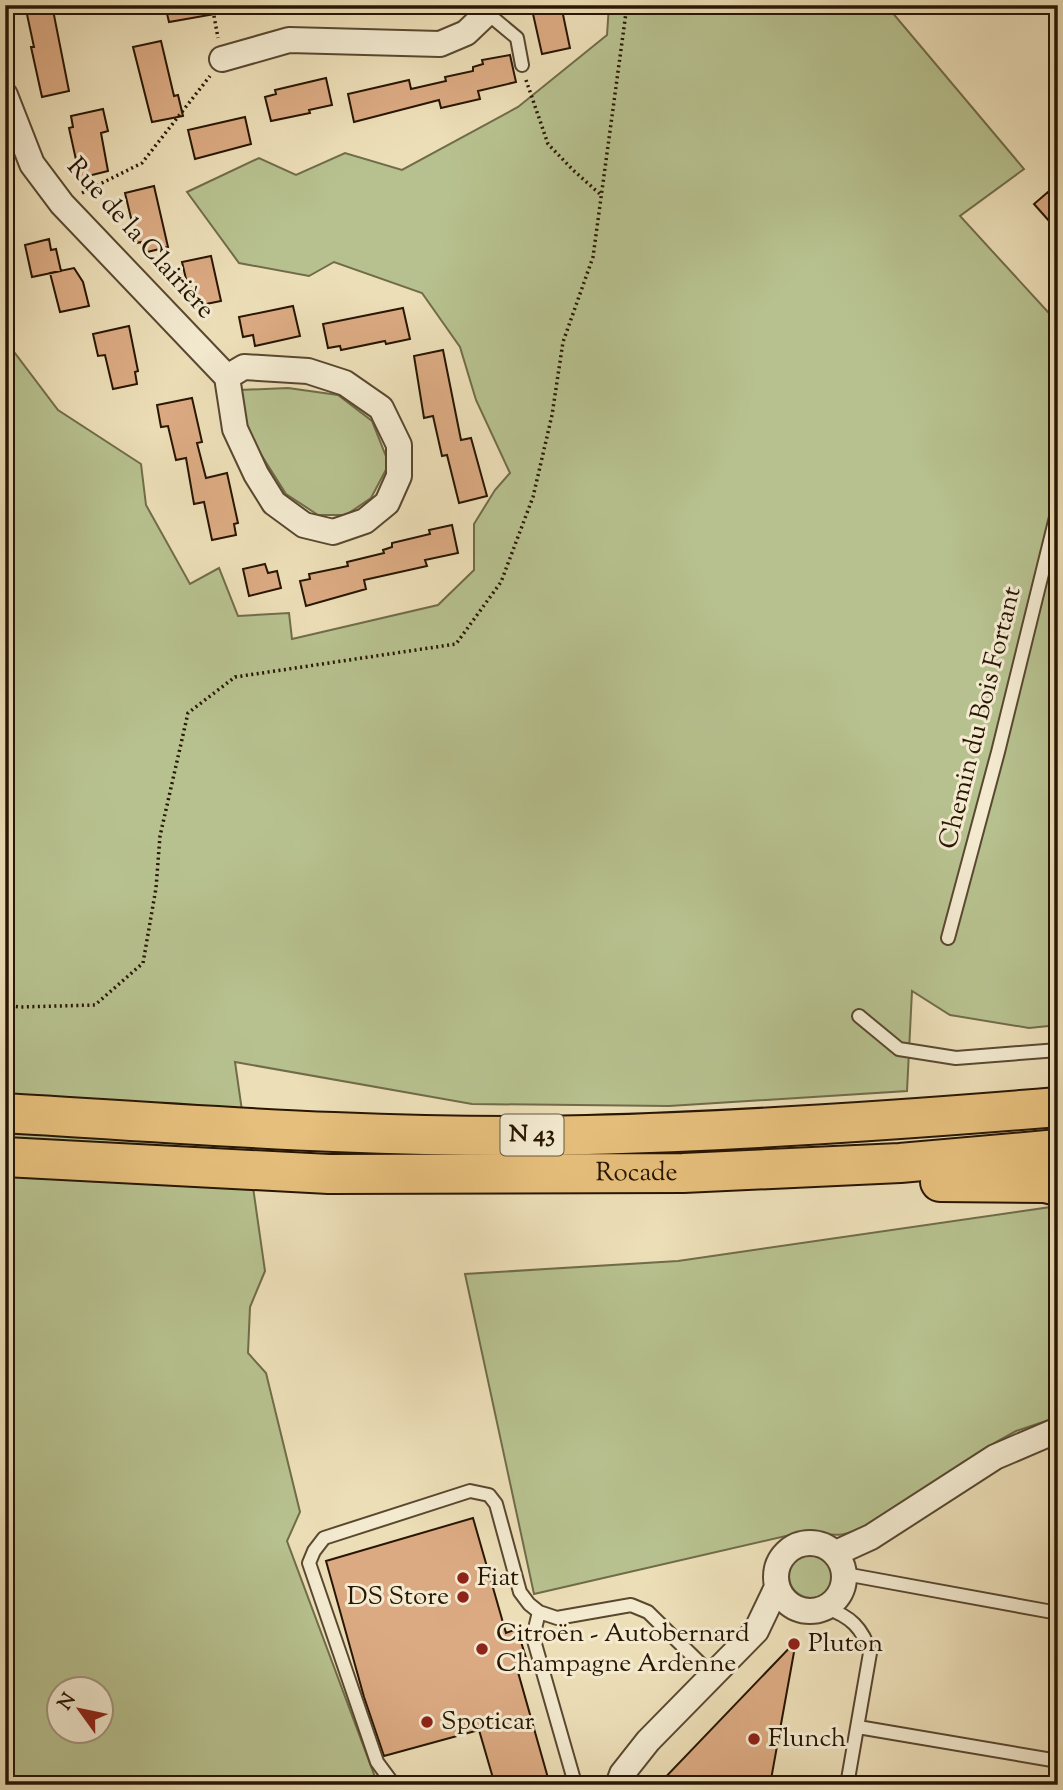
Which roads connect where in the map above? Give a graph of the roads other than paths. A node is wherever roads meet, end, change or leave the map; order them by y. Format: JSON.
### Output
{"nodes":[{"id":1,"x":488,"y":9,"type":"edge"},
{"id":2,"x":222,"y":59,"type":"road end"},
{"id":3,"x":522,"y":65,"type":"road end"},
{"id":4,"x":5,"y":95,"type":"edge"},
{"id":5,"x":227,"y":377,"type":"junction"},
{"id":6,"x":1058,"y":509,"type":"edge"},
{"id":7,"x":948,"y":938,"type":"dead end"},
{"id":8,"x":859,"y":1016,"type":"dead end"},
{"id":9,"x":1058,"y":1050,"type":"edge"},
{"id":10,"x":1058,"y":1087,"type":"edge"},
{"id":11,"x":1058,"y":1107,"type":"edge"},
{"id":12,"x":5,"y":1113,"type":"edge"},
{"id":13,"x":846,"y":1124,"type":"junction"},
{"id":14,"x":1058,"y":1149,"type":"edge"},
{"id":15,"x":5,"y":1157,"type":"edge"},
{"id":16,"x":683,"y":1173,"type":"junction"},
{"id":17,"x":1058,"y":1186,"type":"edge"},
{"id":18,"x":1058,"y":1430,"type":"edge"},
{"id":19,"x":840,"y":1563,"type":"junction"},
{"id":20,"x":777,"y":1587,"type":"junction"},
{"id":21,"x":826,"y":1608,"type":"junction"},
{"id":22,"x":797,"y":1609,"type":"junction"},
{"id":23,"x":540,"y":1612,"type":"junction"},
{"id":24,"x":1058,"y":1613,"type":"edge"},
{"id":25,"x":757,"y":1631,"type":"junction"},
{"id":26,"x":713,"y":1676,"type":"junction"},
{"id":27,"x":858,"y":1727,"type":"junction"},
{"id":28,"x":1058,"y":1761,"type":"edge"},
{"id":29,"x":394,"y":1785,"type":"edge"},
{"id":30,"x":571,"y":1785,"type":"edge"},
{"id":31,"x":618,"y":1785,"type":"edge"},
{"id":32,"x":847,"y":1785,"type":"edge"}],
"edges":[{"from":1,"to":2,"type":"street"},
{"from":1,"to":3,"type":"lane"},
{"from":4,"to":5,"type":"street","name":"Rue de la Clairière"},
{"from":5,"to":5,"type":"street"},
{"from":6,"to":7,"type":"lane","name":"Chemin du Bois Fortant"},
{"from":8,"to":9,"type":"lane"},
{"from":10,"to":13,"type":"highway"},
{"from":11,"to":13,"type":"highway","number":"N 43"},
{"from":12,"to":13,"type":"highway","number":"N 43"},
{"from":14,"to":16,"type":"highway","name":"Rocade","number":"N 43"},
{"from":15,"to":16,"type":"highway","name":"Rocade","number":"N 43"},
{"from":16,"to":17,"type":"highway"},
{"from":18,"to":19,"type":"street"},
{"from":19,"to":20,"type":"street"},
{"from":19,"to":21,"type":"street"},
{"from":19,"to":24,"type":"lane"},
{"from":20,"to":22,"type":"street"},
{"from":20,"to":25,"type":"street"},
{"from":21,"to":22,"type":"street"},
{"from":21,"to":27,"type":"lane"},
{"from":22,"to":25,"type":"street"},
{"from":23,"to":26,"type":"lane"},
{"from":23,"to":29,"type":"lane"},
{"from":23,"to":30,"type":"lane"},
{"from":25,"to":26,"type":"street"},
{"from":26,"to":31,"type":"street"},
{"from":27,"to":28,"type":"lane"},
{"from":27,"to":32,"type":"lane"}]}
